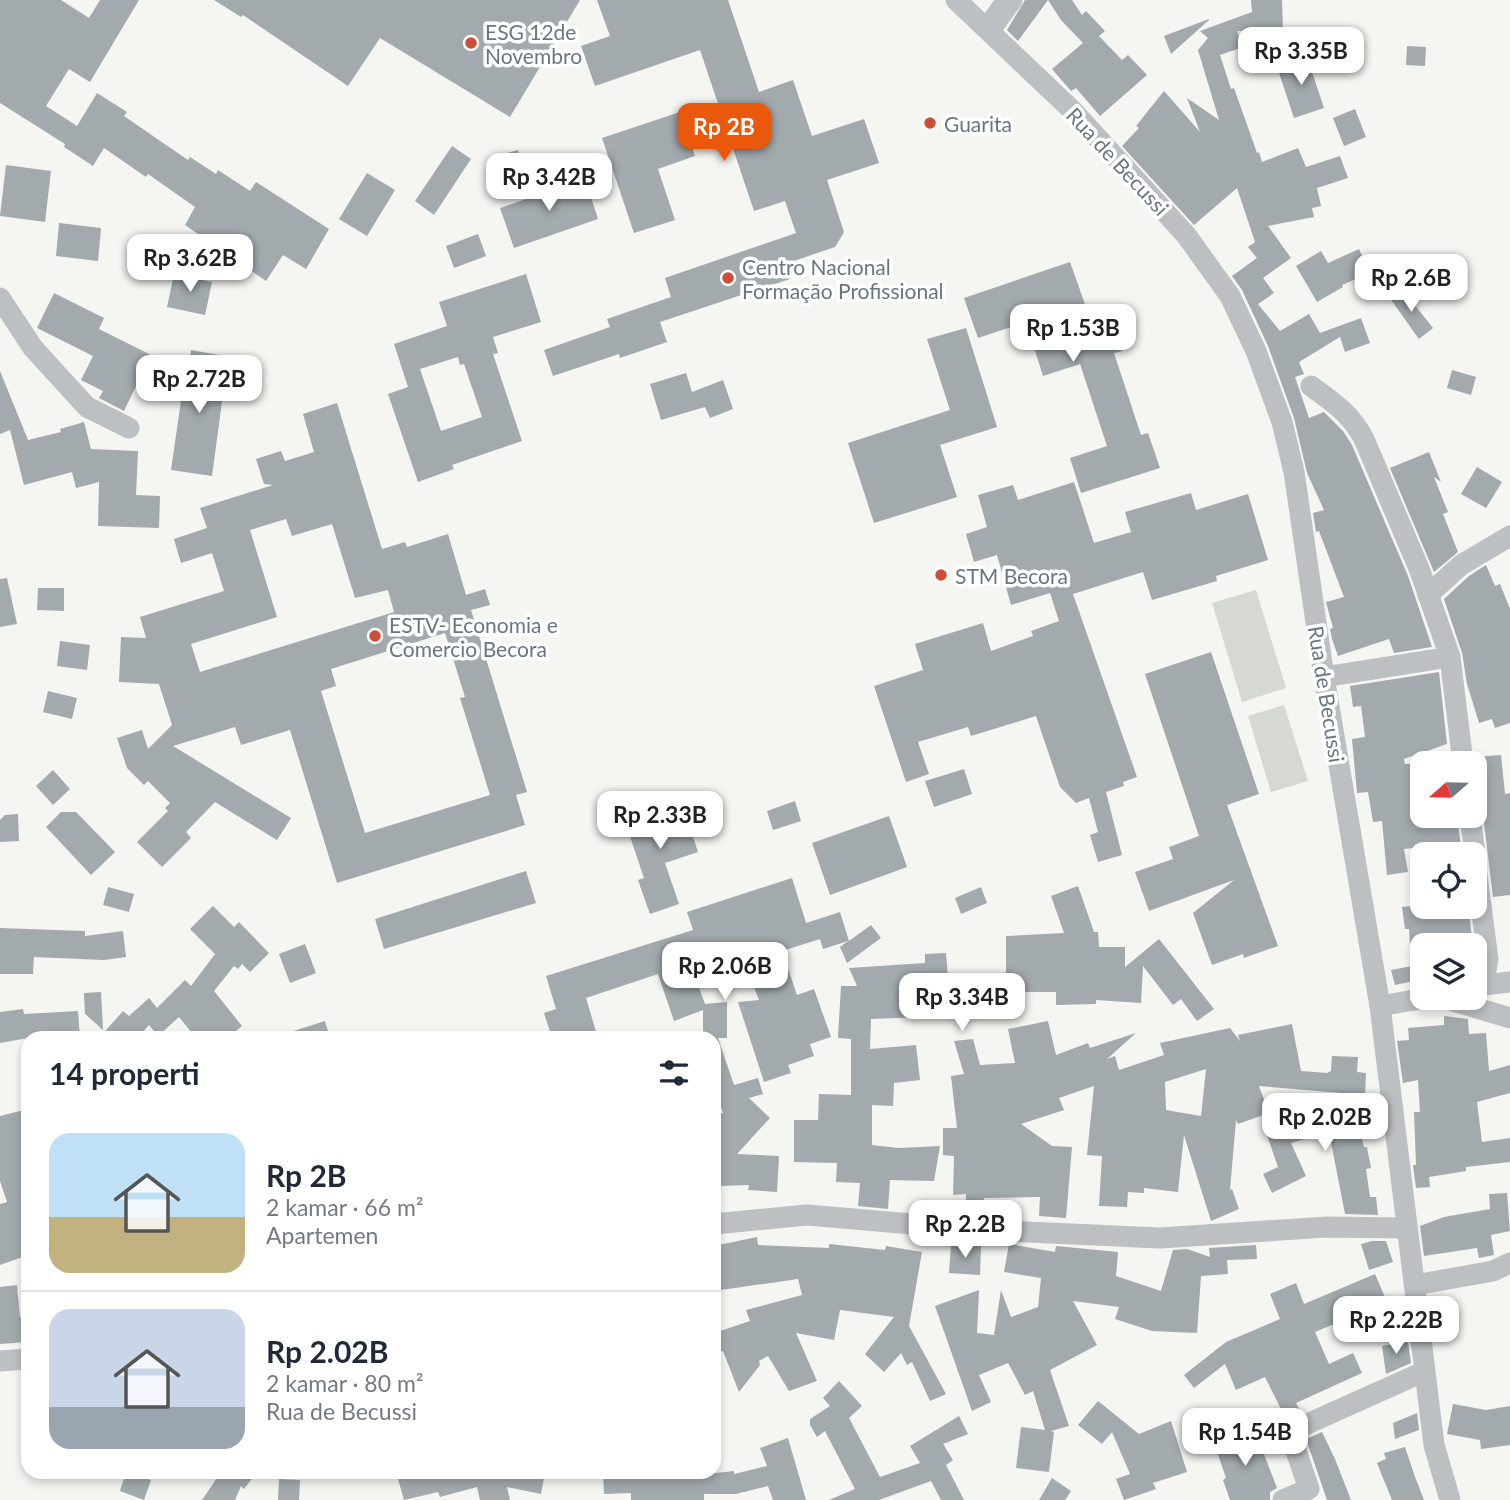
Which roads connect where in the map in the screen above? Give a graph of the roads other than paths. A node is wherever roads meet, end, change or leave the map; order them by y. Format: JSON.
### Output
{"nodes":[{"id":1,"x":956,"y":0,"type":"edge"},
{"id":2,"x":0,"y":298,"type":"edge"},
{"id":3,"x":1311,"y":386,"type":"dead end"},
{"id":4,"x":129,"y":428,"type":"dead end"},
{"id":5,"x":1510,"y":536,"type":"edge"},
{"id":6,"x":1428,"y":595,"type":"junction"},
{"id":7,"x":1450,"y":657,"type":"junction"},
{"id":8,"x":1324,"y":677,"type":"junction"},
{"id":9,"x":1462,"y":751,"type":"edge"},
{"id":10,"x":1510,"y":982,"type":"edge"},
{"id":11,"x":1487,"y":983,"type":"edge"},
{"id":12,"x":1410,"y":1001,"type":"edge"},
{"id":13,"x":1380,"y":1006,"type":"junction"},
{"id":14,"x":1483,"y":1010,"type":"edge"},
{"id":15,"x":1510,"y":1018,"type":"edge"},
{"id":16,"x":721,"y":1223,"type":"edge"},
{"id":17,"x":1406,"y":1228,"type":"junction"},
{"id":18,"x":1510,"y":1263,"type":"edge"},
{"id":19,"x":1415,"y":1285,"type":"junction"},
{"id":20,"x":21,"y":1360,"type":"edge"},
{"id":21,"x":0,"y":1361,"type":"edge"},
{"id":22,"x":1423,"y":1372,"type":"junction"},
{"id":23,"x":1283,"y":1500,"type":"edge"},
{"id":24,"x":1450,"y":1500,"type":"edge"}],
"edges":[{"from":1,"to":8,"type":"street","name":"Rua de Becussi"},
{"from":2,"to":4,"type":"street"},
{"from":3,"to":6,"type":"street"},
{"from":5,"to":6,"type":"street"},
{"from":6,"to":7,"type":"street"},
{"from":7,"to":8,"type":"street"},
{"from":7,"to":9,"type":"street"},
{"from":8,"to":13,"type":"street","name":"Rua de Becussi"},
{"from":10,"to":11,"type":"street"},
{"from":12,"to":13,"type":"street"},
{"from":13,"to":17,"type":"street","name":"Rua de Becussi"},
{"from":14,"to":15,"type":"street"},
{"from":16,"to":17,"type":"street"},
{"from":17,"to":19,"type":"street","name":"Rua de Becussi"},
{"from":18,"to":19,"type":"street"},
{"from":19,"to":22,"type":"street","name":"Rua de Becussi"},
{"from":20,"to":21,"type":"street"},
{"from":22,"to":23,"type":"street"},
{"from":22,"to":24,"type":"street","name":"Rua de Becussi"}]}
